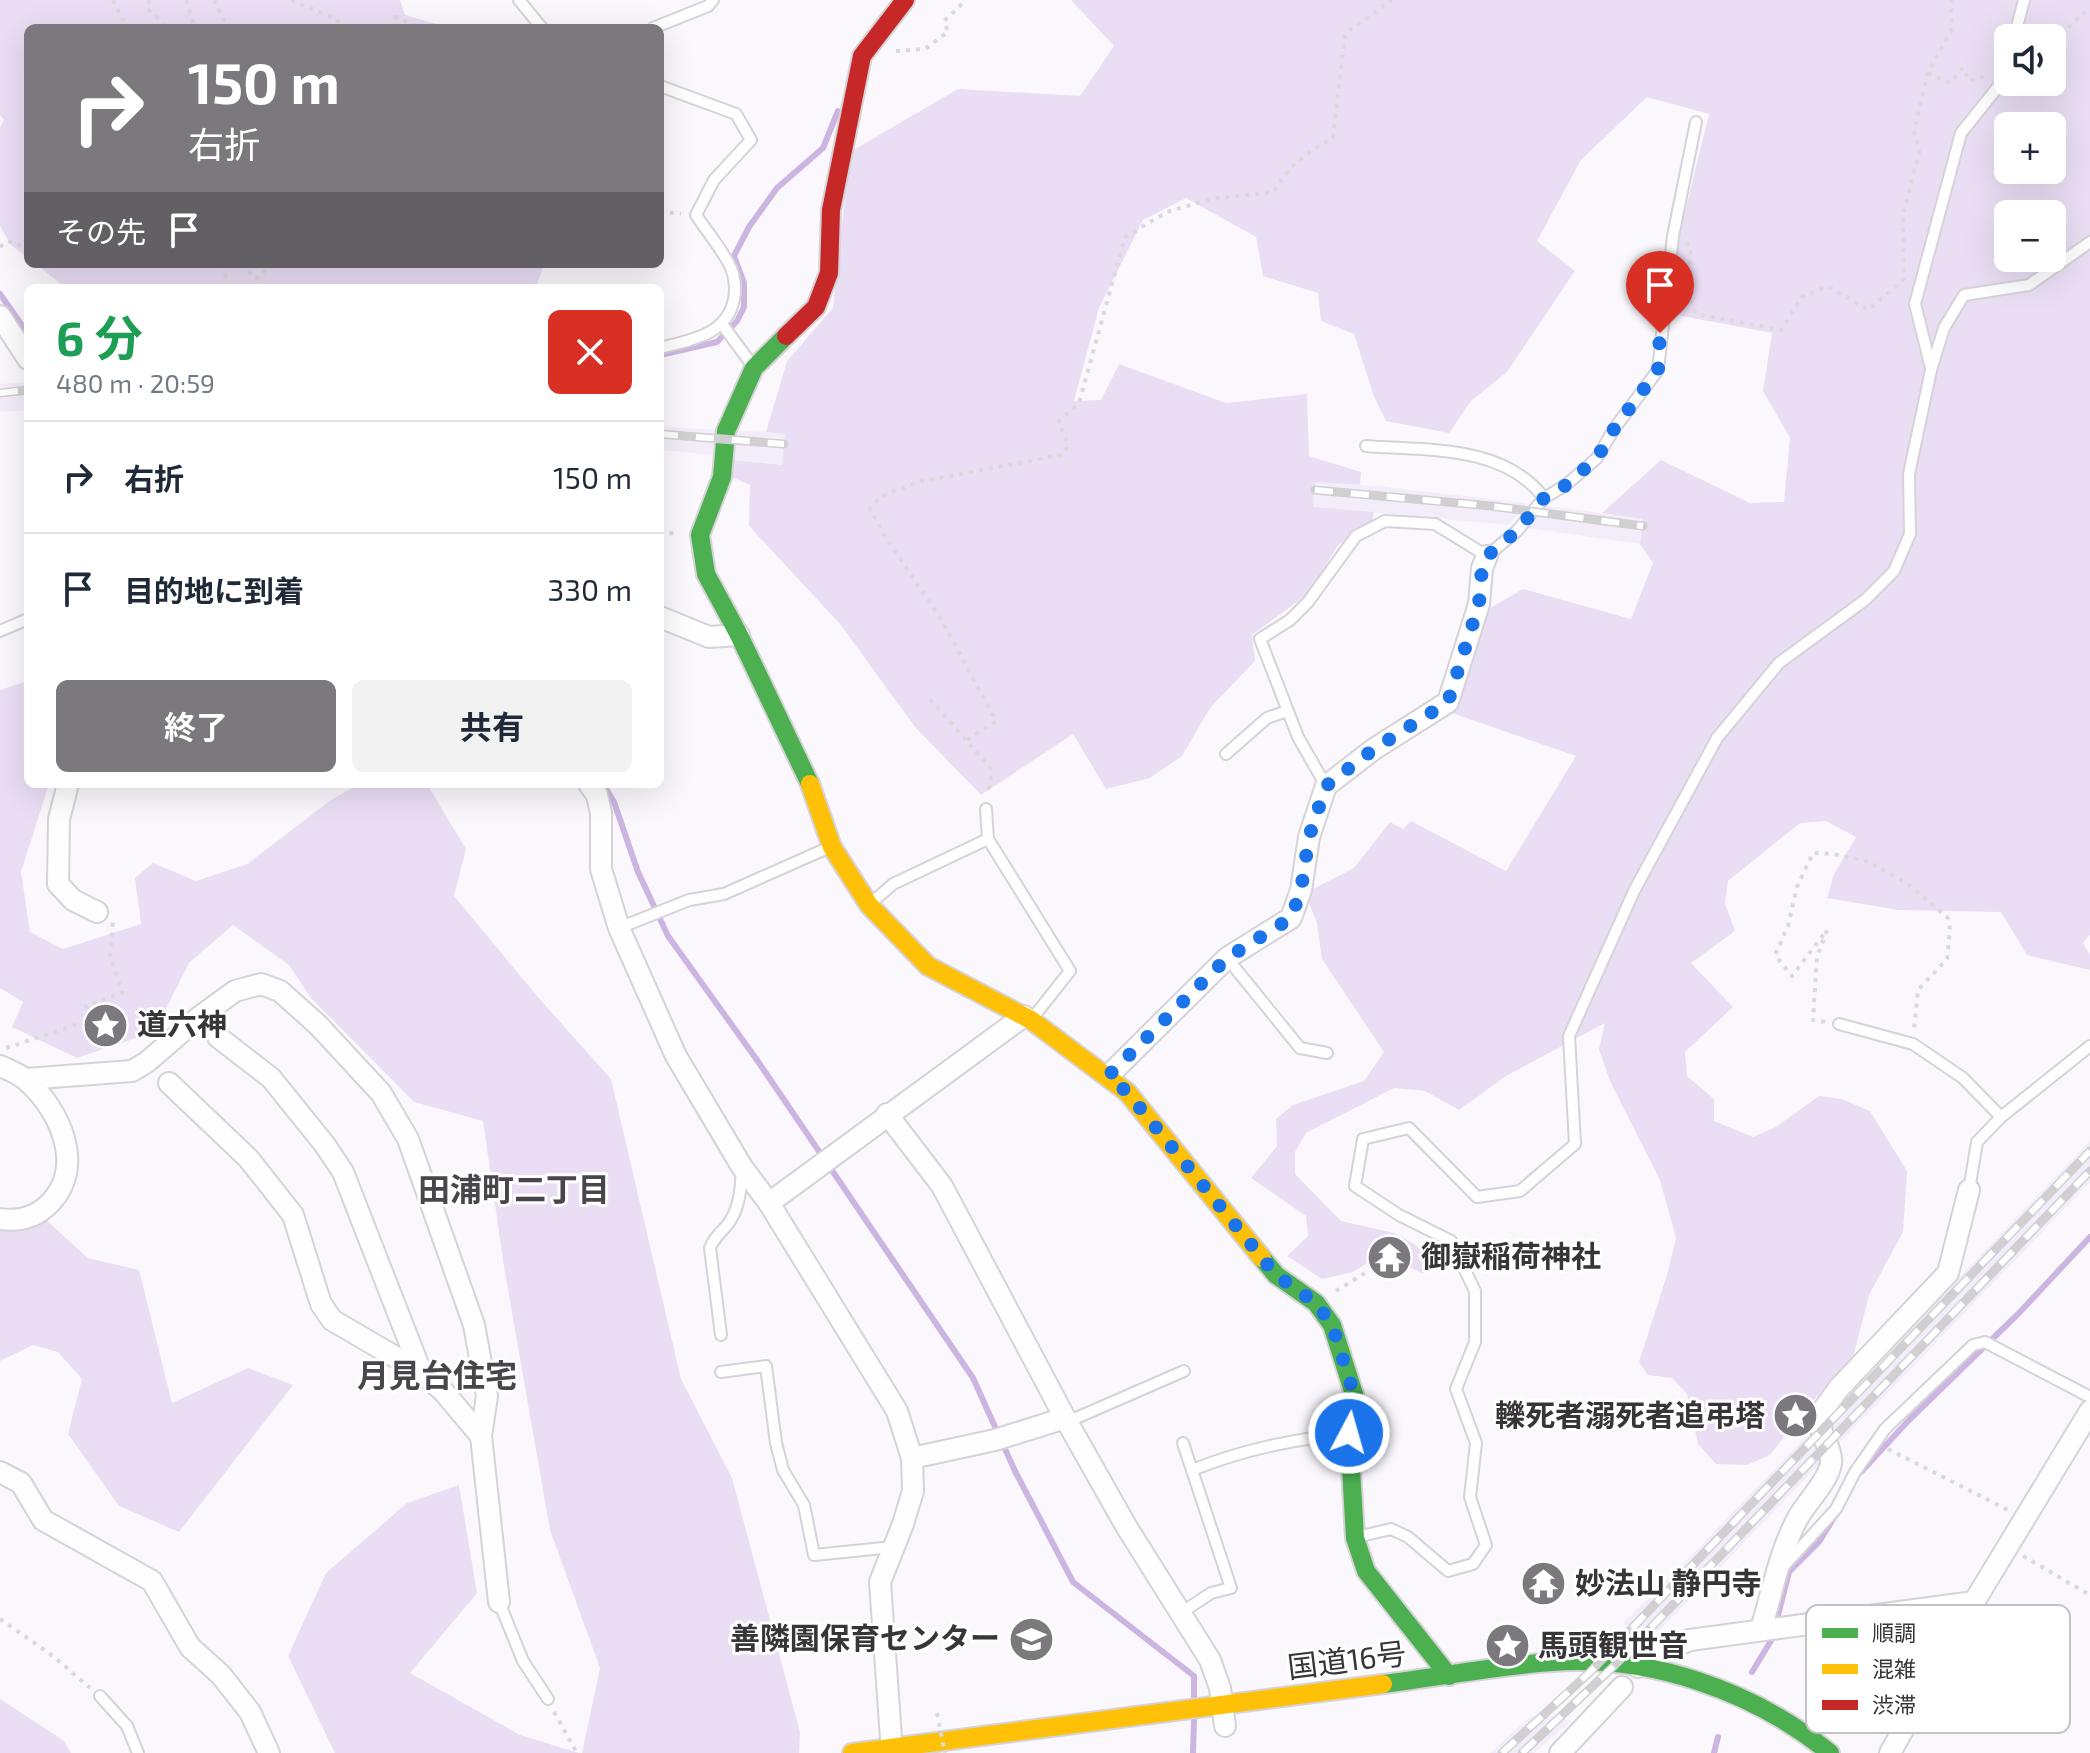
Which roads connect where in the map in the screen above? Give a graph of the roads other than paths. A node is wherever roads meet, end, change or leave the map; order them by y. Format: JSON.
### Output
{"nodes":[{"id":1,"x":519,"y":0,"type":"edge"},
{"id":2,"x":713,"y":0,"type":"edge"},
{"id":3,"x":2024,"y":0,"type":"edge"},
{"id":4,"x":900,"y":2,"type":"edge"},
{"id":5,"x":539,"y":24,"type":"edge"},
{"id":6,"x":663,"y":24,"type":"edge"},
{"id":7,"x":2018,"y":24,"type":"edge"},
{"id":8,"x":664,"y":87,"type":"edge"},
{"id":9,"x":1994,"y":92,"type":"edge"},
{"id":10,"x":1696,"y":122,"type":"dead end"},
{"id":11,"x":2090,"y":242,"type":"edge"},
{"id":12,"x":0,"y":316,"type":"edge"},
{"id":13,"x":722,"y":324,"type":"junction"},
{"id":14,"x":664,"y":347,"type":"edge"},
{"id":15,"x":24,"y":353,"type":"edge"},
{"id":16,"x":754,"y":368,"type":"junction"},
{"id":17,"x":1931,"y":370,"type":"junction"},
{"id":18,"x":1366,"y":446,"type":"dead end"},
{"id":19,"x":1544,"y":498,"type":"junction"},
{"id":20,"x":1487,"y":556,"type":"junction"},
{"id":21,"x":664,"y":619,"type":"edge"},
{"id":22,"x":24,"y":621,"type":"edge"},
{"id":23,"x":0,"y":631,"type":"edge"},
{"id":24,"x":739,"y":635,"type":"junction"},
{"id":25,"x":1287,"y":711,"type":"junction"},
{"id":26,"x":1226,"y":754,"type":"dead end"},
{"id":27,"x":1326,"y":786,"type":"junction"},
{"id":28,"x":67,"y":788,"type":"edge"},
{"id":29,"x":592,"y":788,"type":"edge"},
{"id":30,"x":986,"y":809,"type":"road end"},
{"id":31,"x":988,"y":839,"type":"junction"},
{"id":32,"x":832,"y":847,"type":"junction"},
{"id":33,"x":869,"y":905,"type":"junction"},
{"id":34,"x":97,"y":912,"type":"road end"},
{"id":35,"x":619,"y":928,"type":"junction"},
{"id":36,"x":1227,"y":958,"type":"junction"},
{"id":37,"x":1027,"y":1018,"type":"junction"},
{"id":38,"x":1839,"y":1024,"type":"road end"},
{"id":39,"x":218,"y":1037,"type":"dead end"},
{"id":40,"x":2090,"y":1046,"type":"edge"},
{"id":41,"x":1327,"y":1053,"type":"dead end"},
{"id":42,"x":0,"y":1066,"type":"edge"},
{"id":43,"x":1108,"y":1076,"type":"junction"},
{"id":44,"x":26,"y":1079,"type":"junction"},
{"id":45,"x":169,"y":1083,"type":"dead end"},
{"id":46,"x":887,"y":1114,"type":"junction"},
{"id":47,"x":2001,"y":1117,"type":"junction"},
{"id":48,"x":742,"y":1167,"type":"junction"},
{"id":49,"x":1969,"y":1190,"type":"joint"},
{"id":50,"x":769,"y":1203,"type":"junction"},
{"id":51,"x":0,"y":1219,"type":"edge"},
{"id":52,"x":721,"y":1335,"type":"dead end"},
{"id":53,"x":1184,"y":1371,"type":"dead end"},
{"id":54,"x":421,"y":1372,"type":"junction"},
{"id":55,"x":721,"y":1372,"type":"dead end"},
{"id":56,"x":2090,"y":1397,"type":"edge"},
{"id":57,"x":2090,"y":1411,"type":"edge"},
{"id":58,"x":1066,"y":1420,"type":"junction"},
{"id":59,"x":1349,"y":1433,"type":"junction"},
{"id":60,"x":481,"y":1436,"type":"junction"},
{"id":61,"x":1183,"y":1443,"type":"dead end"},
{"id":62,"x":912,"y":1458,"type":"junction"},
{"id":63,"x":1192,"y":1470,"type":"junction"},
{"id":64,"x":0,"y":1472,"type":"edge"},
{"id":65,"x":1355,"y":1538,"type":"junction"},
{"id":66,"x":894,"y":1547,"type":"junction"},
{"id":67,"x":1780,"y":1571,"type":"junction"},
{"id":68,"x":499,"y":1602,"type":"joint"},
{"id":69,"x":1974,"y":1602,"type":"junction"},
{"id":70,"x":1950,"y":1605,"type":"edge"},
{"id":71,"x":1972,"y":1605,"type":"edge"},
{"id":72,"x":1181,"y":1613,"type":"junction"},
{"id":73,"x":1806,"y":1623,"type":"edge"},
{"id":74,"x":1761,"y":1629,"type":"junction"},
{"id":75,"x":1638,"y":1667,"type":"junction"},
{"id":76,"x":1449,"y":1676,"type":"junction"},
{"id":77,"x":1599,"y":1685,"type":"dead end"},
{"id":78,"x":1632,"y":1688,"type":"joint"},
{"id":79,"x":100,"y":1696,"type":"road end"},
{"id":80,"x":548,"y":1699,"type":"road end"},
{"id":81,"x":1218,"y":1706,"type":"junction"},
{"id":82,"x":1225,"y":1726,"type":"dead end"},
{"id":83,"x":1901,"y":1733,"type":"edge"},
{"id":84,"x":892,"y":1750,"type":"edge"},
{"id":85,"x":138,"y":1753,"type":"edge"},
{"id":86,"x":269,"y":1753,"type":"edge"},
{"id":87,"x":852,"y":1753,"type":"edge"},
{"id":88,"x":1560,"y":1753,"type":"edge"},
{"id":89,"x":1830,"y":1753,"type":"edge"},
{"id":90,"x":1890,"y":1753,"type":"edge"}],
"edges":[{"from":1,"to":5,"type":"lane"},
{"from":2,"to":6,"type":"lane"},
{"from":3,"to":7,"type":"lane"},
{"from":4,"to":16,"type":"main road"},
{"from":8,"to":13,"type":"lane"},
{"from":9,"to":17,"type":"lane"},
{"from":10,"to":19,"type":"lane"},
{"from":11,"to":17,"type":"lane"},
{"from":12,"to":15,"type":"street"},
{"from":13,"to":14,"type":"lane"},
{"from":13,"to":16,"type":"lane"},
{"from":16,"to":24,"type":"main road"},
{"from":17,"to":65,"type":"lane"},
{"from":18,"to":19,"type":"lane"},
{"from":19,"to":20,"type":"lane"},
{"from":20,"to":25,"type":"lane"},
{"from":20,"to":27,"type":"street"},
{"from":21,"to":24,"type":"street"},
{"from":22,"to":23,"type":"lane"},
{"from":24,"to":32,"type":"main road"},
{"from":25,"to":26,"type":"lane"},
{"from":25,"to":27,"type":"lane"},
{"from":27,"to":36,"type":"street"},
{"from":28,"to":34,"type":"street"},
{"from":29,"to":35,"type":"street"},
{"from":30,"to":31,"type":"lane"},
{"from":31,"to":33,"type":"lane"},
{"from":31,"to":37,"type":"lane"},
{"from":32,"to":33,"type":"main road"},
{"from":32,"to":35,"type":"lane"},
{"from":33,"to":37,"type":"main road"},
{"from":35,"to":48,"type":"street"},
{"from":36,"to":41,"type":"lane"},
{"from":36,"to":43,"type":"street"},
{"from":37,"to":43,"type":"main road"},
{"from":37,"to":46,"type":"street"},
{"from":38,"to":47,"type":"lane"},
{"from":39,"to":54,"type":"street"},
{"from":40,"to":47,"type":"lane"},
{"from":42,"to":44,"type":"street"},
{"from":43,"to":59,"type":"main road"},
{"from":44,"to":51,"type":"street"},
{"from":44,"to":60,"type":"street"},
{"from":45,"to":54,"type":"street"},
{"from":46,"to":50,"type":"street"},
{"from":46,"to":58,"type":"street"},
{"from":47,"to":49,"type":"lane"},
{"from":48,"to":50,"type":"street"},
{"from":48,"to":52,"type":"lane"},
{"from":49,"to":67,"type":"street"},
{"from":50,"to":62,"type":"street"},
{"from":53,"to":58,"type":"lane"},
{"from":54,"to":60,"type":"street"},
{"from":55,"to":66,"type":"lane"},
{"from":56,"to":67,"type":"lane"},
{"from":57,"to":69,"type":"street"},
{"from":58,"to":62,"type":"street"},
{"from":58,"to":72,"type":"street"},
{"from":59,"to":63,"type":"lane"},
{"from":59,"to":65,"type":"main road"},
{"from":60,"to":68,"type":"street"},
{"from":61,"to":63,"type":"lane"},
{"from":62,"to":66,"type":"street"},
{"from":63,"to":72,"type":"lane"},
{"from":64,"to":86,"type":"street"},
{"from":65,"to":76,"type":"main road"},
{"from":66,"to":84,"type":"street"},
{"from":67,"to":74,"type":"street"},
{"from":68,"to":80,"type":"lane"},
{"from":69,"to":70,"type":"street"},
{"from":69,"to":71,"type":"street"},
{"from":72,"to":81,"type":"street"},
{"from":73,"to":74,"type":"street"},
{"from":74,"to":75,"type":"street"},
{"from":75,"to":76,"type":"main road","name":"国道16号"},
{"from":75,"to":89,"type":"main road","name":"国道16号"},
{"from":76,"to":81,"type":"main road","name":"国道16号"},
{"from":77,"to":78,"type":"main road"},
{"from":78,"to":88,"type":"street"},
{"from":79,"to":85,"type":"lane"},
{"from":81,"to":82,"type":"street"},
{"from":81,"to":84,"type":"main road","name":"国道16号"},
{"from":83,"to":90,"type":"street"},
{"from":84,"to":87,"type":"main road","name":"国道16号"}]}
